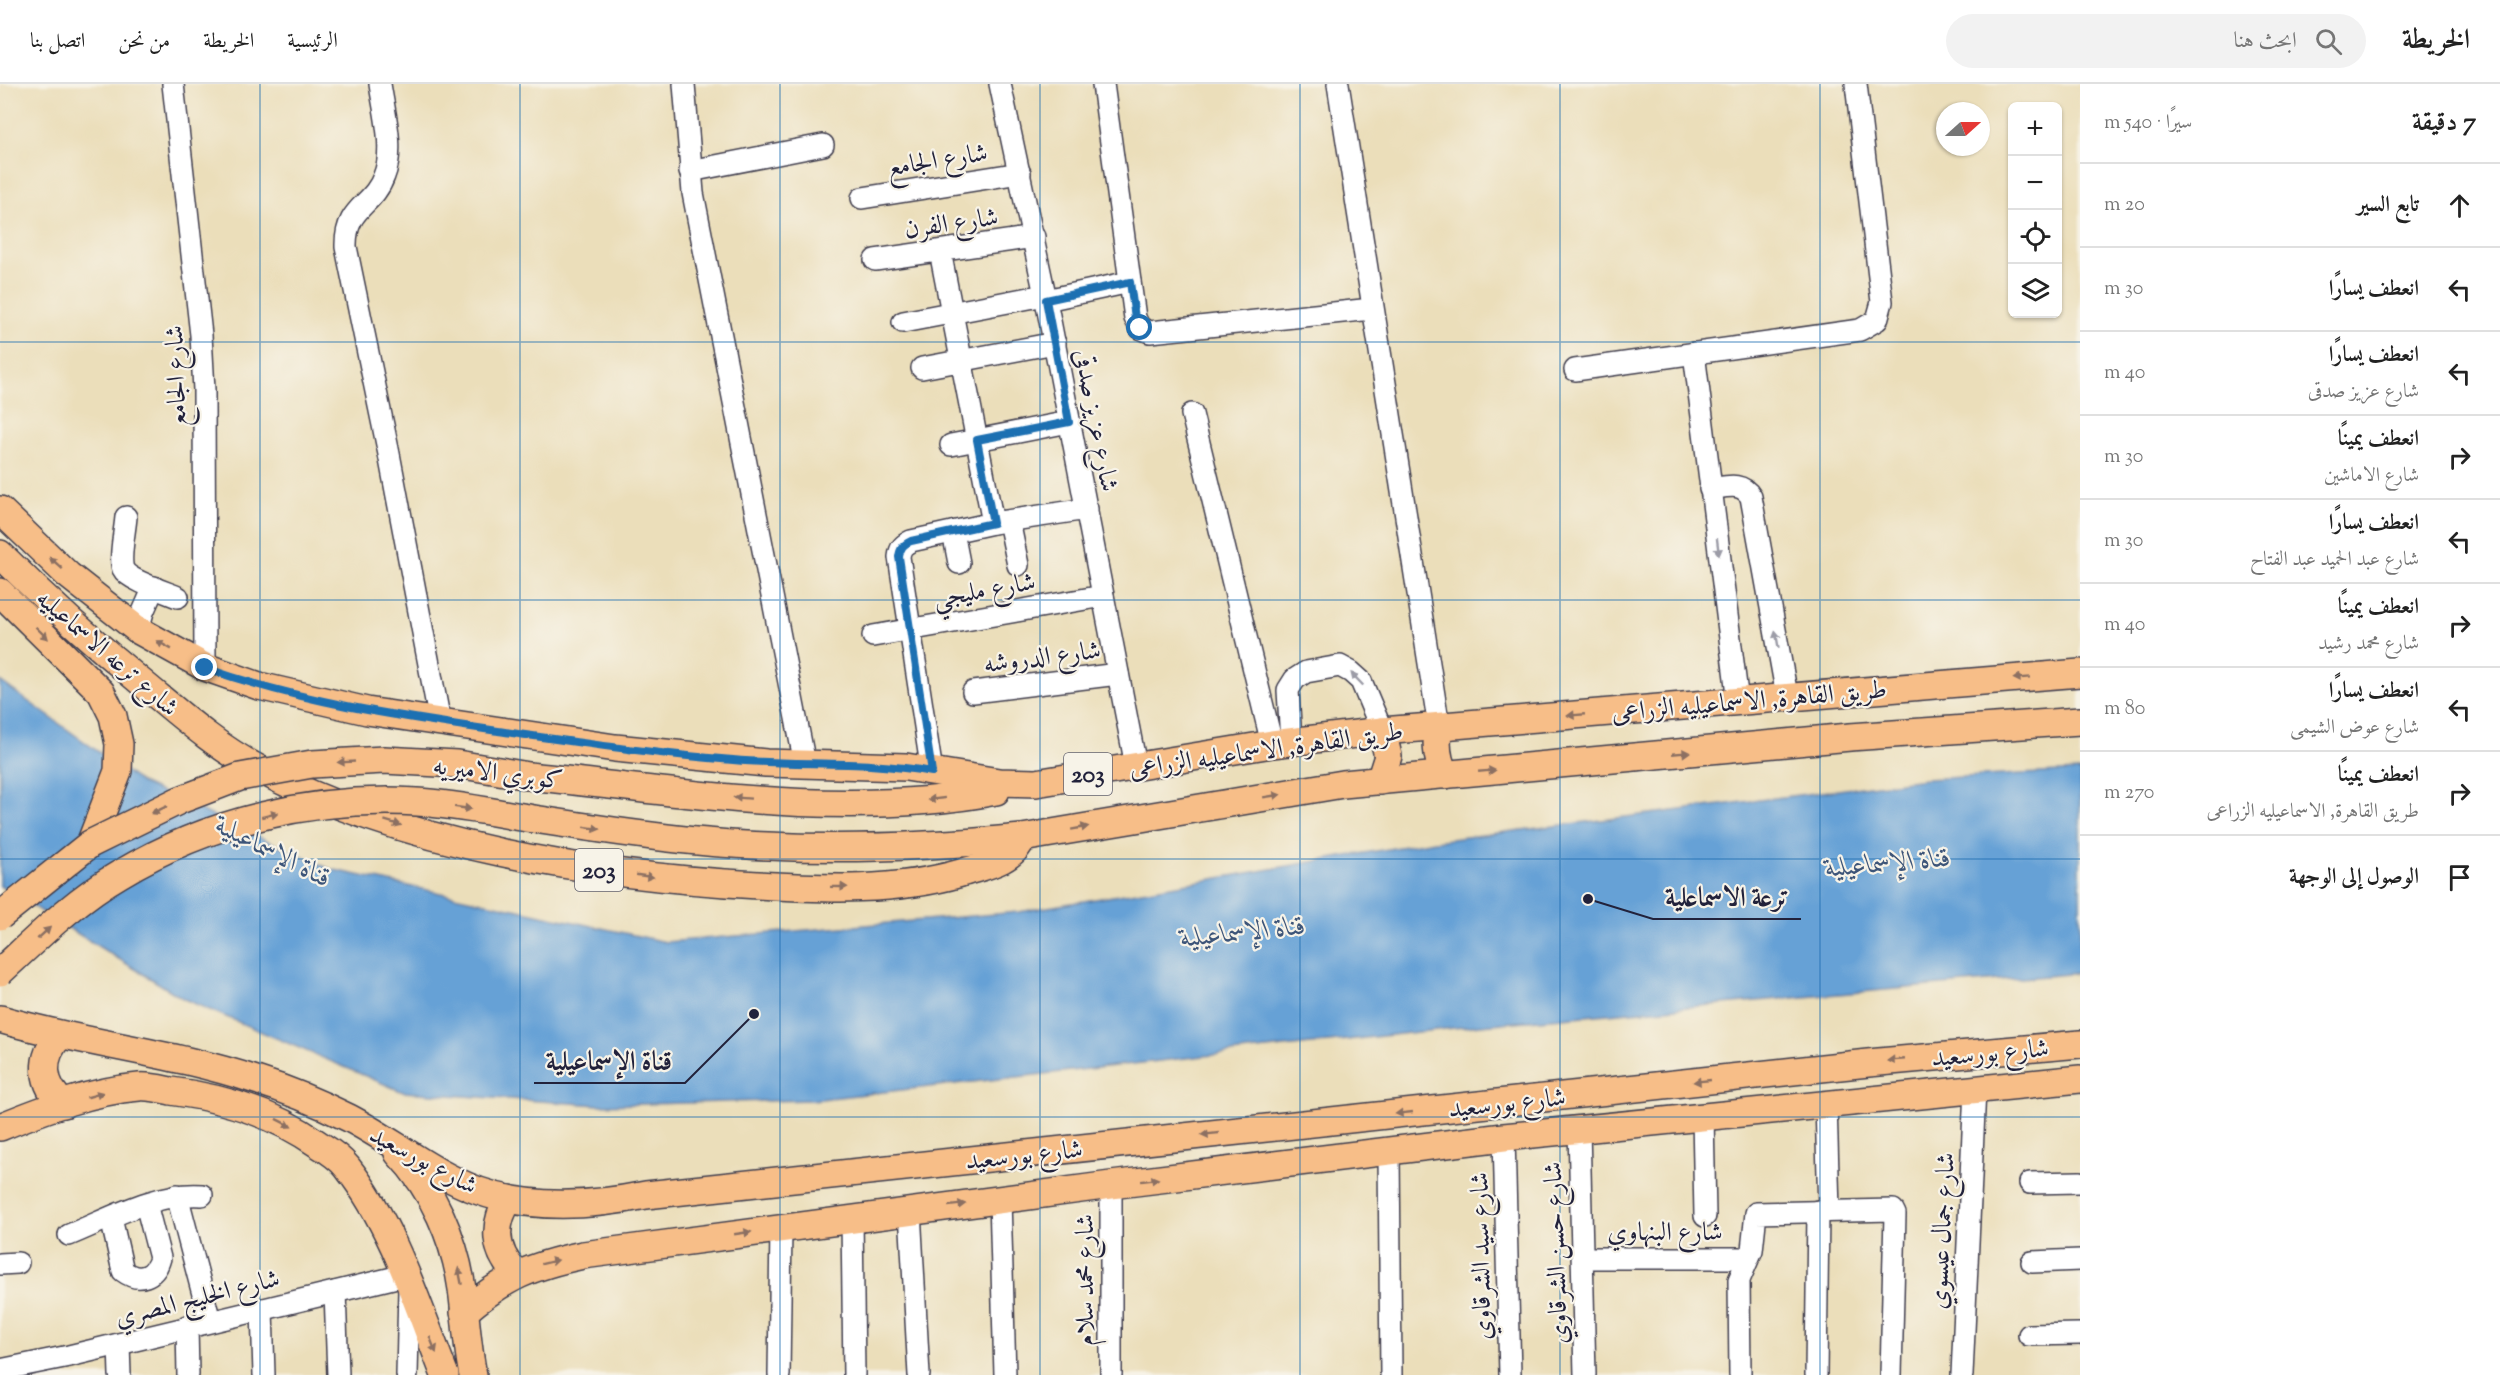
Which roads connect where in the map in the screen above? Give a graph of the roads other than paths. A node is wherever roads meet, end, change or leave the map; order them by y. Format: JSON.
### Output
{"nodes":[{"id":1,"x":173,"y":84,"type":"edge"},
{"id":2,"x":381,"y":84,"type":"edge"},
{"id":3,"x":684,"y":84,"type":"edge"},
{"id":4,"x":1000,"y":84,"type":"edge"},
{"id":5,"x":1103,"y":84,"type":"edge"},
{"id":6,"x":1338,"y":84,"type":"edge"},
{"id":7,"x":1856,"y":84,"type":"edge"},
{"id":8,"x":823,"y":145,"type":"dead end"},
{"id":9,"x":690,"y":171,"type":"junction"},
{"id":10,"x":1020,"y":173,"type":"junction"},
{"id":11,"x":862,"y":198,"type":"dead end"},
{"id":12,"x":1034,"y":237,"type":"junction"},
{"id":13,"x":940,"y":251,"type":"junction"},
{"id":14,"x":875,"y":260,"type":"dead end"},
{"id":15,"x":1130,"y":282,"type":"junction"},
{"id":16,"x":1046,"y":298,"type":"junction"},
{"id":17,"x":1372,"y":309,"type":"junction"},
{"id":18,"x":952,"y":313,"type":"junction"},
{"id":19,"x":903,"y":322,"type":"dead end"},
{"id":20,"x":1055,"y":344,"type":"junction"},
{"id":21,"x":1694,"y":354,"type":"junction"},
{"id":22,"x":962,"y":361,"type":"junction"},
{"id":23,"x":922,"y":368,"type":"dead end"},
{"id":24,"x":1575,"y":370,"type":"dead end"},
{"id":25,"x":1192,"y":414,"type":"dead end"},
{"id":26,"x":1069,"y":422,"type":"junction"},
{"id":27,"x":977,"y":440,"type":"junction"},
{"id":28,"x":951,"y":445,"type":"dead end"},
{"id":29,"x":1710,"y":489,"type":"junction"},
{"id":30,"x":1087,"y":509,"type":"junction"},
{"id":31,"x":0,"y":510,"type":"edge"},
{"id":32,"x":126,"y":517,"type":"dead end"},
{"id":33,"x":1001,"y":522,"type":"junction"},
{"id":34,"x":953,"y":532,"type":"junction"},
{"id":35,"x":0,"y":554,"type":"edge"},
{"id":36,"x":959,"y":562,"type":"dead end"},
{"id":37,"x":1018,"y":565,"type":"dead end"},
{"id":38,"x":154,"y":587,"type":"junction"},
{"id":39,"x":0,"y":592,"type":"edge"},
{"id":40,"x":1103,"y":596,"type":"junction"},
{"id":41,"x":178,"y":597,"type":"dead end"},
{"id":42,"x":116,"y":615,"type":"joint"},
{"id":43,"x":910,"y":629,"type":"junction"},
{"id":44,"x":138,"y":630,"type":"junction"},
{"id":45,"x":873,"y":636,"type":"dead end"},
{"id":46,"x":205,"y":668,"type":"junction"},
{"id":47,"x":2080,"y":673,"type":"edge"},
{"id":48,"x":1118,"y":674,"type":"junction"},
{"id":49,"x":973,"y":692,"type":"dead end"},
{"id":50,"x":1787,"y":696,"type":"junction"},
{"id":51,"x":1738,"y":702,"type":"junction"},
{"id":52,"x":2080,"y":721,"type":"edge"},
{"id":53,"x":440,"y":722,"type":"junction"},
{"id":54,"x":1439,"y":727,"type":"junction"},
{"id":55,"x":1382,"y":731,"type":"junction"},
{"id":56,"x":1281,"y":743,"type":"junction"},
{"id":57,"x":805,"y":764,"type":"junction"},
{"id":58,"x":1136,"y":766,"type":"junction"},
{"id":59,"x":932,"y":772,"type":"junction"},
{"id":60,"x":1445,"y":775,"type":"junction"},
{"id":61,"x":1380,"y":781,"type":"junction"},
{"id":62,"x":1036,"y":783,"type":"junction"},
{"id":63,"x":1022,"y":838,"type":"junction"},
{"id":64,"x":90,"y":844,"type":"junction"},
{"id":65,"x":0,"y":916,"type":"edge"},
{"id":66,"x":0,"y":972,"type":"edge"},
{"id":67,"x":0,"y":1019,"type":"edge"},
{"id":68,"x":60,"y":1036,"type":"junction"},
{"id":69,"x":2080,"y":1044,"type":"edge"},
{"id":70,"x":2080,"y":1079,"type":"edge"},
{"id":71,"x":1975,"y":1089,"type":"junction"},
{"id":72,"x":1826,"y":1103,"type":"junction"},
{"id":73,"x":64,"y":1104,"type":"junction"},
{"id":74,"x":1703,"y":1116,"type":"junction"},
{"id":75,"x":0,"y":1127,"type":"edge"},
{"id":76,"x":1579,"y":1129,"type":"junction"},
{"id":77,"x":1504,"y":1137,"type":"junction"},
{"id":78,"x":385,"y":1139,"type":"junction"},
{"id":79,"x":1389,"y":1152,"type":"junction"},
{"id":80,"x":2080,"y":1182,"type":"edge"},
{"id":81,"x":2030,"y":1184,"type":"dead end"},
{"id":82,"x":1111,"y":1185,"type":"junction"},
{"id":83,"x":177,"y":1195,"type":"junction"},
{"id":84,"x":202,"y":1195,"type":"dead end"},
{"id":85,"x":509,"y":1199,"type":"junction"},
{"id":86,"x":1000,"y":1199,"type":"junction"},
{"id":87,"x":146,"y":1204,"type":"junction"},
{"id":88,"x":910,"y":1211,"type":"junction"},
{"id":89,"x":1823,"y":1211,"type":"junction"},
{"id":90,"x":1706,"y":1216,"type":"dead end"},
{"id":91,"x":111,"y":1218,"type":"junction"},
{"id":92,"x":852,"y":1218,"type":"junction"},
{"id":93,"x":781,"y":1228,"type":"junction"},
{"id":94,"x":69,"y":1235,"type":"dead end"},
{"id":95,"x":1583,"y":1258,"type":"junction"},
{"id":96,"x":1748,"y":1258,"type":"junction"},
{"id":97,"x":2080,"y":1260,"type":"edge"},
{"id":98,"x":2032,"y":1262,"type":"dead end"},
{"id":99,"x":516,"y":1274,"type":"junction"},
{"id":100,"x":407,"y":1279,"type":"junction"},
{"id":101,"x":335,"y":1292,"type":"junction"},
{"id":102,"x":262,"y":1309,"type":"junction"},
{"id":103,"x":464,"y":1312,"type":"junction"},
{"id":104,"x":210,"y":1321,"type":"junction"},
{"id":105,"x":188,"y":1326,"type":"junction"},
{"id":106,"x":2080,"y":1334,"type":"edge"},
{"id":107,"x":2029,"y":1335,"type":"dead end"},
{"id":108,"x":119,"y":1344,"type":"junction"},
{"id":109,"x":70,"y":1366,"type":"edge"},
{"id":110,"x":0,"y":1370,"type":"edge"},
{"id":111,"x":120,"y":1375,"type":"edge"},
{"id":112,"x":188,"y":1375,"type":"edge"},
{"id":113,"x":264,"y":1375,"type":"edge"},
{"id":114,"x":338,"y":1375,"type":"edge"},
{"id":115,"x":408,"y":1375,"type":"edge"},
{"id":116,"x":445,"y":1375,"type":"edge"},
{"id":117,"x":473,"y":1375,"type":"edge"},
{"id":118,"x":779,"y":1375,"type":"edge"},
{"id":119,"x":854,"y":1375,"type":"edge"},
{"id":120,"x":919,"y":1375,"type":"edge"},
{"id":121,"x":1005,"y":1375,"type":"edge"},
{"id":122,"x":1111,"y":1375,"type":"edge"},
{"id":123,"x":1391,"y":1375,"type":"edge"},
{"id":124,"x":1510,"y":1375,"type":"edge"},
{"id":125,"x":1585,"y":1375,"type":"edge"},
{"id":126,"x":1740,"y":1375,"type":"edge"},
{"id":127,"x":1816,"y":1375,"type":"edge"},
{"id":128,"x":1891,"y":1375,"type":"edge"},
{"id":129,"x":1962,"y":1375,"type":"edge"}],
"edges":[{"from":1,"to":46,"type":"street","name":"شارع الجامع"},
{"from":2,"to":53,"type":"street"},
{"from":3,"to":9,"type":"street"},
{"from":4,"to":10,"type":"street","name":"شارع عزيز صدقى"},
{"from":5,"to":15,"type":"street"},
{"from":6,"to":17,"type":"street"},
{"from":7,"to":21,"type":"street"},
{"from":8,"to":9,"type":"street"},
{"from":9,"to":57,"type":"street"},
{"from":10,"to":11,"type":"street","name":"شارع الجامع"},
{"from":10,"to":12,"type":"street","name":"شارع عزيز صدقى"},
{"from":12,"to":13,"type":"street","name":"شارع الفرن"},
{"from":12,"to":16,"type":"street","name":"شارع عزيز صدقى"},
{"from":13,"to":14,"type":"street","name":"شارع الفرن"},
{"from":13,"to":18,"type":"street"},
{"from":15,"to":16,"type":"street"},
{"from":15,"to":17,"type":"street"},
{"from":16,"to":18,"type":"street"},
{"from":16,"to":20,"type":"street","name":"شارع عزيز صدقى"},
{"from":17,"to":54,"type":"street"},
{"from":18,"to":19,"type":"street"},
{"from":18,"to":22,"type":"street"},
{"from":20,"to":22,"type":"street"},
{"from":20,"to":26,"type":"street","name":"شارع عزيز صدقى"},
{"from":21,"to":24,"type":"street"},
{"from":21,"to":29,"type":"street"},
{"from":22,"to":23,"type":"street"},
{"from":22,"to":27,"type":"street"},
{"from":25,"to":56,"type":"street"},
{"from":26,"to":27,"type":"street"},
{"from":26,"to":30,"type":"street","name":"شارع عزيز صدقى"},
{"from":27,"to":28,"type":"street"},
{"from":27,"to":33,"type":"street"},
{"from":50,"to":29,"type":"street","one_way":true},
{"from":29,"to":51,"type":"street","one_way":true},
{"from":30,"to":33,"type":"street"},
{"from":30,"to":40,"type":"street","name":"شارع عزيز صدقى"},
{"from":42,"to":31,"type":"main road","name":"شارع ترعه الاسماعيليه","one_way":true},
{"from":32,"to":38,"type":"street"},
{"from":33,"to":34,"type":"street"},
{"from":33,"to":37,"type":"street"},
{"from":34,"to":36,"type":"street"},
{"from":34,"to":43,"type":"street"},
{"from":35,"to":63,"type":"main road","name":"شارع ترعه الاسماعيليه","number":"203","one_way":true},
{"from":38,"to":41,"type":"street"},
{"from":38,"to":44,"type":"street"},
{"from":39,"to":64,"type":"main road","one_way":true},
{"from":40,"to":43,"type":"street","name":"شارع مليجي"},
{"from":40,"to":48,"type":"street","name":"شارع عزيز صدقى"},
{"from":42,"to":44,"type":"main road","name":"طريق القاهرة, الاسماعيليه الزراعى","number":"203"},
{"from":43,"to":45,"type":"street","name":"شارع مليجي"},
{"from":43,"to":59,"type":"street"},
{"from":46,"to":44,"type":"main road","name":"طريق القاهرة, الاسماعيليه الزراعى","number":"203","one_way":true},
{"from":46,"to":53,"type":"main road","name":"طريق القاهرة, الاسماعيليه الزراعى","number":"203"},
{"from":47,"to":50,"type":"main road","name":"طريق القاهرة, الاسماعيليه الزراعى","number":"203","one_way":true},
{"from":48,"to":49,"type":"street","name":"شارع الدروشه"},
{"from":48,"to":58,"type":"street","name":"شارع عزيز صدقى"},
{"from":50,"to":51,"type":"main road","name":"طريق القاهرة, الاسماعيليه الزراعى","number":"203"},
{"from":51,"to":54,"type":"main road","name":"طريق القاهرة, الاسماعيليه الزراعى","number":"203","one_way":true},
{"from":60,"to":52,"type":"main road","name":"طريق القاهرة, الاسماعيليه الزراعى","number":"203","one_way":true},
{"from":53,"to":57,"type":"main road","name":"طريق القاهرة, الاسماعيليه الزراعى","number":"203"},
{"from":54,"to":55,"type":"main road","name":"طريق القاهرة, الاسماعيليه الزراعى","number":"203"},
{"from":54,"to":60,"type":"main road"},
{"from":55,"to":56,"type":"main road","name":"طريق القاهرة, الاسماعيليه الزراعى","number":"203"},
{"from":55,"to":56,"type":"street","one_way":true},
{"from":55,"to":61,"type":"main road"},
{"from":56,"to":58,"type":"main road","name":"طريق القاهرة, الاسماعيليه الزراعى","number":"203"},
{"from":57,"to":59,"type":"main road","name":"طريق القاهرة, الاسماعيليه الزراعى","number":"203"},
{"from":58,"to":62,"type":"main road","name":"طريق القاهرة, الاسماعيليه الزراعى","number":"203"},
{"from":59,"to":62,"type":"main road","name":"طريق القاهرة, الاسماعيليه الزراعى","number":"203"},
{"from":60,"to":61,"type":"main road","name":"طريق القاهرة, الاسماعيليه الزراعى","number":"203"},
{"from":63,"to":61,"type":"main road","name":"طريق القاهرة, الاسماعيليه الزراعى","number":"203","one_way":true},
{"from":62,"to":64,"type":"main road","name":"كوبري الاميريه","one_way":true,"bridge":true},
{"from":66,"to":63,"type":"main road","name":"كوبري الاميريه","one_way":true,"bridge":true},
{"from":64,"to":65,"type":"main road","name":"كوبري الاميريه","bridge":true},
{"from":67,"to":68,"type":"main road","name":"شارع بورسعيد"},
{"from":68,"to":73,"type":"main road"},
{"from":68,"to":78,"type":"main road","name":"شارع بورسعيد"},
{"from":69,"to":85,"type":"main road","name":"شارع بورسعيد","one_way":true},
{"from":70,"to":71,"type":"main road","name":"شارع بورسعيد"},
{"from":71,"to":72,"type":"main road","name":"شارع بورسعيد"},
{"from":71,"to":129,"type":"street","name":"شارع جمال عيسوي"},
{"from":72,"to":74,"type":"main road","name":"شارع بورسعيد"},
{"from":72,"to":89,"type":"street"},
{"from":73,"to":75,"type":"main road"},
{"from":73,"to":100,"type":"main road","one_way":true},
{"from":74,"to":76,"type":"main road","name":"شارع بورسعيد"},
{"from":74,"to":90,"type":"street"},
{"from":76,"to":77,"type":"main road","name":"شارع بورسعيد"},
{"from":76,"to":95,"type":"street","name":"شارع حسن الشرقاوي"},
{"from":77,"to":79,"type":"main road","name":"شارع بورسعيد"},
{"from":77,"to":124,"type":"street","name":"شارع سيد الشرقاوي"},
{"from":78,"to":85,"type":"main road","name":"شارع بورسعيد"},
{"from":103,"to":78,"type":"main road","one_way":true},
{"from":82,"to":79,"type":"main road","name":"شارع بورسعيد","one_way":true},
{"from":79,"to":123,"type":"street"},
{"from":80,"to":81,"type":"street"},
{"from":82,"to":86,"type":"main road","name":"شارع بورسعيد"},
{"from":82,"to":122,"type":"street","name":"شارع محمد سلام"},
{"from":83,"to":84,"type":"street"},
{"from":83,"to":87,"type":"street"},
{"from":83,"to":104,"type":"street"},
{"from":85,"to":99,"type":"main road"},
{"from":88,"to":86,"type":"main road","name":"شارع بورسعيد","one_way":true},
{"from":86,"to":121,"type":"street"},
{"from":87,"to":91,"type":"street"},
{"from":87,"to":91,"type":"street"},
{"from":88,"to":92,"type":"main road","name":"شارع بورسعيد"},
{"from":88,"to":120,"type":"street"},
{"from":89,"to":96,"type":"street"},
{"from":89,"to":127,"type":"street"},
{"from":89,"to":128,"type":"street"},
{"from":91,"to":94,"type":"street"},
{"from":92,"to":93,"type":"main road","name":"شارع بورسعيد"},
{"from":92,"to":119,"type":"street"},
{"from":99,"to":93,"type":"main road","name":"شارع بورسعيد","one_way":true},
{"from":93,"to":118,"type":"street"},
{"from":95,"to":96,"type":"street","name":"شارع البنهاوي"},
{"from":95,"to":125,"type":"street","name":"شارع حسن الشرقاوي"},
{"from":96,"to":126,"type":"street"},
{"from":97,"to":98,"type":"street"},
{"from":99,"to":103,"type":"main road","name":"شارع بورسعيد"},
{"from":100,"to":101,"type":"street","name":"شارع الخليج المصري"},
{"from":100,"to":115,"type":"street"},
{"from":100,"to":116,"type":"main road","one_way":true},
{"from":101,"to":102,"type":"street","name":"شارع الخليج المصري"},
{"from":101,"to":114,"type":"street"},
{"from":102,"to":104,"type":"street","name":"شارع الخليج المصري"},
{"from":102,"to":113,"type":"street"},
{"from":103,"to":117,"type":"main road"},
{"from":104,"to":105,"type":"street","name":"شارع الخليج المصري"},
{"from":105,"to":108,"type":"street","name":"شارع الخليج المصري"},
{"from":105,"to":112,"type":"street"},
{"from":106,"to":107,"type":"street"},
{"from":108,"to":109,"type":"street","name":"شارع الخليج المصري"},
{"from":108,"to":111,"type":"street"},
{"from":109,"to":110,"type":"street","name":"شارع الخليج المصري"}]}
